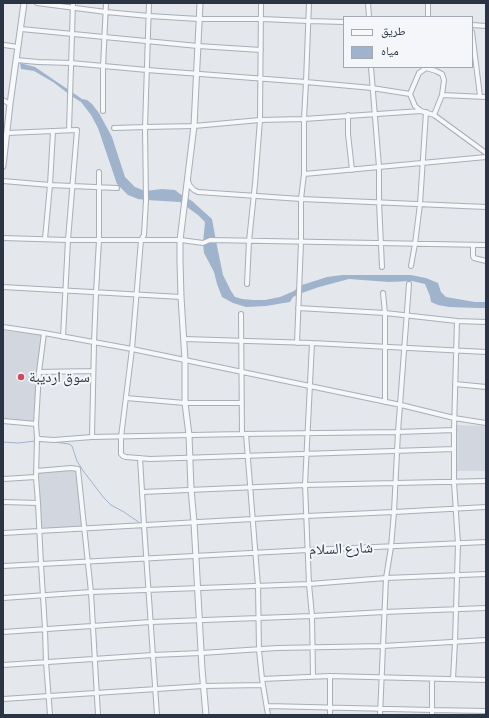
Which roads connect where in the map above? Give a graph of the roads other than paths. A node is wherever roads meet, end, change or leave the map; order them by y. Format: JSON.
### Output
{"nodes":[{"id":1,"x":24,"y":3,"type":"edge"},
{"id":2,"x":37,"y":3,"type":"edge"},
{"id":3,"x":106,"y":3,"type":"edge"},
{"id":4,"x":149,"y":3,"type":"edge"},
{"id":5,"x":200,"y":3,"type":"edge"},
{"id":6,"x":261,"y":3,"type":"edge"},
{"id":7,"x":309,"y":3,"type":"edge"},
{"id":8,"x":368,"y":3,"type":"edge"},
{"id":9,"x":428,"y":3,"type":"edge"},
{"id":10,"x":72,"y":5,"type":"edge"},
{"id":11,"x":106,"y":12,"type":"junction"},
{"id":12,"x":149,"y":16,"type":"junction"},
{"id":13,"x":369,"y":16,"type":"edge"},
{"id":14,"x":428,"y":16,"type":"edge"},
{"id":15,"x":199,"y":19,"type":"junction"},
{"id":16,"x":262,"y":19,"type":"junction"},
{"id":17,"x":308,"y":21,"type":"junction"},
{"id":18,"x":343,"y":22,"type":"edge"},
{"id":19,"x":473,"y":25,"type":"edge"},
{"id":20,"x":486,"y":26,"type":"edge"},
{"id":21,"x":21,"y":29,"type":"junction"},
{"id":22,"x":72,"y":33,"type":"junction"},
{"id":23,"x":105,"y":37,"type":"junction"},
{"id":24,"x":473,"y":40,"type":"edge"},
{"id":25,"x":149,"y":41,"type":"junction"},
{"id":26,"x":3,"y":45,"type":"edge"},
{"id":27,"x":198,"y":46,"type":"junction"},
{"id":28,"x":18,"y":47,"type":"junction"},
{"id":29,"x":261,"y":50,"type":"junction"},
{"id":30,"x":16,"y":60,"type":"junction"},
{"id":31,"x":71,"y":63,"type":"junction"},
{"id":32,"x":103,"y":66,"type":"junction"},
{"id":33,"x":371,"y":68,"type":"edge"},
{"id":34,"x":425,"y":68,"type":"edge"},
{"id":35,"x":428,"y":68,"type":"edge"},
{"id":36,"x":147,"y":70,"type":"junction"},
{"id":37,"x":196,"y":73,"type":"junction"},
{"id":38,"x":260,"y":79,"type":"junction"},
{"id":39,"x":306,"y":82,"type":"junction"},
{"id":40,"x":372,"y":88,"type":"junction"},
{"id":41,"x":410,"y":94,"type":"junction"},
{"id":42,"x":442,"y":95,"type":"junction"},
{"id":43,"x":480,"y":96,"type":"junction"},
{"id":44,"x":486,"y":97,"type":"edge"},
{"id":45,"x":3,"y":100,"type":"edge"},
{"id":46,"x":10,"y":104,"type":"junction"},
{"id":47,"x":103,"y":111,"type":"dead end"},
{"id":48,"x":421,"y":111,"type":"junction"},
{"id":49,"x":426,"y":112,"type":"junction"},
{"id":50,"x":375,"y":114,"type":"junction"},
{"id":51,"x":348,"y":115,"type":"junction"},
{"id":52,"x":434,"y":115,"type":"junction"},
{"id":53,"x":304,"y":119,"type":"junction"},
{"id":54,"x":260,"y":120,"type":"junction"},
{"id":55,"x":194,"y":126,"type":"junction"},
{"id":56,"x":145,"y":127,"type":"junction"},
{"id":57,"x":114,"y":128,"type":"dead end"},
{"id":58,"x":69,"y":130,"type":"junction"},
{"id":59,"x":53,"y":131,"type":"junction"},
{"id":60,"x":7,"y":132,"type":"junction"},
{"id":61,"x":4,"y":140,"type":"edge"},
{"id":62,"x":486,"y":153,"type":"edge"},
{"id":63,"x":486,"y":156,"type":"edge"},
{"id":64,"x":423,"y":162,"type":"junction"},
{"id":65,"x":3,"y":166,"type":"edge"},
{"id":66,"x":379,"y":167,"type":"junction"},
{"id":67,"x":352,"y":170,"type":"junction"},
{"id":68,"x":99,"y":172,"type":"dead end"},
{"id":69,"x":304,"y":174,"type":"junction"},
{"id":70,"x":3,"y":182,"type":"edge"},
{"id":71,"x":187,"y":183,"type":"junction"},
{"id":72,"x":50,"y":185,"type":"junction"},
{"id":73,"x":73,"y":186,"type":"junction"},
{"id":74,"x":99,"y":187,"type":"junction"},
{"id":75,"x":117,"y":188,"type":"dead end"},
{"id":76,"x":254,"y":195,"type":"junction"},
{"id":77,"x":300,"y":199,"type":"junction"},
{"id":78,"x":378,"y":202,"type":"junction"},
{"id":79,"x":420,"y":204,"type":"junction"},
{"id":80,"x":486,"y":207,"type":"edge"},
{"id":81,"x":3,"y":238,"type":"edge"},
{"id":82,"x":45,"y":239,"type":"junction"},
{"id":83,"x":68,"y":240,"type":"junction"},
{"id":84,"x":99,"y":240,"type":"junction"},
{"id":85,"x":141,"y":240,"type":"junction"},
{"id":86,"x":180,"y":240,"type":"junction"},
{"id":87,"x":249,"y":241,"type":"junction"},
{"id":88,"x":301,"y":242,"type":"junction"},
{"id":89,"x":380,"y":244,"type":"junction"},
{"id":90,"x":415,"y":244,"type":"junction"},
{"id":91,"x":473,"y":245,"type":"junction"},
{"id":92,"x":486,"y":245,"type":"edge"},
{"id":93,"x":486,"y":262,"type":"edge"},
{"id":94,"x":411,"y":266,"type":"dead end"},
{"id":95,"x":382,"y":267,"type":"dead end"},
{"id":96,"x":247,"y":284,"type":"dead end"},
{"id":97,"x":409,"y":284,"type":"dead end"},
{"id":98,"x":3,"y":287,"type":"edge"},
{"id":99,"x":66,"y":291,"type":"junction"},
{"id":100,"x":96,"y":293,"type":"junction"},
{"id":101,"x":383,"y":293,"type":"dead end"},
{"id":102,"x":137,"y":295,"type":"junction"},
{"id":103,"x":181,"y":297,"type":"junction"},
{"id":104,"x":298,"y":308,"type":"junction"},
{"id":105,"x":385,"y":313,"type":"junction"},
{"id":106,"x":241,"y":314,"type":"dead end"},
{"id":107,"x":407,"y":315,"type":"junction"},
{"id":108,"x":457,"y":321,"type":"junction"},
{"id":109,"x":486,"y":322,"type":"edge"},
{"id":110,"x":3,"y":328,"type":"edge"},
{"id":111,"x":44,"y":334,"type":"junction"},
{"id":112,"x":63,"y":337,"type":"junction"},
{"id":113,"x":184,"y":339,"type":"junction"},
{"id":114,"x":241,"y":341,"type":"junction"},
{"id":115,"x":94,"y":343,"type":"junction"},
{"id":116,"x":297,"y":343,"type":"junction"},
{"id":117,"x":312,"y":343,"type":"junction"},
{"id":118,"x":385,"y":347,"type":"junction"},
{"id":119,"x":404,"y":348,"type":"junction"},
{"id":120,"x":132,"y":349,"type":"junction"},
{"id":121,"x":456,"y":350,"type":"junction"},
{"id":122,"x":486,"y":352,"type":"edge"},
{"id":123,"x":185,"y":360,"type":"junction"},
{"id":124,"x":93,"y":371,"type":"junction"},
{"id":125,"x":39,"y":372,"type":"junction"},
{"id":126,"x":241,"y":372,"type":"junction"},
{"id":127,"x":455,"y":384,"type":"junction"},
{"id":128,"x":310,"y":387,"type":"junction"},
{"id":129,"x":486,"y":387,"type":"edge"},
{"id":130,"x":126,"y":398,"type":"junction"},
{"id":131,"x":385,"y":402,"type":"junction"},
{"id":132,"x":185,"y":403,"type":"junction"},
{"id":133,"x":242,"y":403,"type":"junction"},
{"id":134,"x":401,"y":405,"type":"junction"},
{"id":135,"x":454,"y":418,"type":"junction"},
{"id":136,"x":3,"y":421,"type":"edge"},
{"id":137,"x":486,"y":423,"type":"edge"},
{"id":138,"x":36,"y":424,"type":"junction"},
{"id":139,"x":454,"y":430,"type":"junction"},
{"id":140,"x":398,"y":432,"type":"junction"},
{"id":141,"x":308,"y":433,"type":"junction"},
{"id":142,"x":244,"y":434,"type":"junction"},
{"id":143,"x":189,"y":435,"type":"junction"},
{"id":144,"x":92,"y":437,"type":"junction"},
{"id":145,"x":121,"y":437,"type":"junction"},
{"id":146,"x":37,"y":438,"type":"junction"},
{"id":147,"x":454,"y":449,"type":"junction"},
{"id":148,"x":397,"y":451,"type":"junction"},
{"id":149,"x":306,"y":454,"type":"junction"},
{"id":150,"x":248,"y":455,"type":"junction"},
{"id":151,"x":190,"y":457,"type":"junction"},
{"id":152,"x":140,"y":458,"type":"junction"},
{"id":153,"x":36,"y":471,"type":"junction"},
{"id":154,"x":36,"y":477,"type":"junction"},
{"id":155,"x":3,"y":479,"type":"edge"},
{"id":156,"x":486,"y":481,"type":"edge"},
{"id":157,"x":454,"y":482,"type":"junction"},
{"id":158,"x":396,"y":483,"type":"junction"},
{"id":159,"x":305,"y":485,"type":"junction"},
{"id":160,"x":250,"y":487,"type":"junction"},
{"id":161,"x":191,"y":489,"type":"junction"},
{"id":162,"x":142,"y":492,"type":"junction"},
{"id":163,"x":3,"y":502,"type":"edge"},
{"id":164,"x":38,"y":503,"type":"junction"},
{"id":165,"x":486,"y":507,"type":"edge"},
{"id":166,"x":456,"y":508,"type":"junction"},
{"id":167,"x":394,"y":512,"type":"junction"},
{"id":168,"x":306,"y":516,"type":"junction"},
{"id":169,"x":253,"y":519,"type":"junction"},
{"id":170,"x":194,"y":522,"type":"junction"},
{"id":171,"x":144,"y":525,"type":"junction"},
{"id":172,"x":85,"y":528,"type":"junction"},
{"id":173,"x":40,"y":531,"type":"junction"},
{"id":174,"x":3,"y":533,"type":"edge"},
{"id":175,"x":486,"y":542,"type":"edge"},
{"id":176,"x":458,"y":544,"type":"junction"},
{"id":177,"x":391,"y":547,"type":"junction"},
{"id":178,"x":308,"y":550,"type":"junction"},
{"id":179,"x":255,"y":552,"type":"junction"},
{"id":180,"x":196,"y":556,"type":"junction"},
{"id":181,"x":147,"y":558,"type":"junction"},
{"id":182,"x":88,"y":562,"type":"junction"},
{"id":183,"x":41,"y":564,"type":"junction"},
{"id":184,"x":3,"y":566,"type":"edge"},
{"id":185,"x":486,"y":574,"type":"edge"},
{"id":186,"x":457,"y":575,"type":"junction"},
{"id":187,"x":386,"y":578,"type":"junction"},
{"id":188,"x":309,"y":584,"type":"junction"},
{"id":189,"x":258,"y":586,"type":"junction"},
{"id":190,"x":198,"y":589,"type":"junction"},
{"id":191,"x":149,"y":590,"type":"junction"},
{"id":192,"x":91,"y":592,"type":"junction"},
{"id":193,"x":43,"y":596,"type":"junction"},
{"id":194,"x":3,"y":598,"type":"edge"},
{"id":195,"x":486,"y":608,"type":"edge"},
{"id":196,"x":456,"y":609,"type":"junction"},
{"id":197,"x":384,"y":612,"type":"junction"},
{"id":198,"x":312,"y":616,"type":"junction"},
{"id":199,"x":259,"y":618,"type":"junction"},
{"id":200,"x":200,"y":620,"type":"junction"},
{"id":201,"x":151,"y":622,"type":"junction"},
{"id":202,"x":93,"y":626,"type":"junction"},
{"id":203,"x":46,"y":629,"type":"junction"},
{"id":204,"x":3,"y":632,"type":"edge"},
{"id":205,"x":486,"y":640,"type":"edge"},
{"id":206,"x":455,"y":642,"type":"junction"},
{"id":207,"x":383,"y":646,"type":"junction"},
{"id":208,"x":313,"y":648,"type":"junction"},
{"id":209,"x":259,"y":650,"type":"junction"},
{"id":210,"x":201,"y":653,"type":"junction"},
{"id":211,"x":153,"y":655,"type":"junction"},
{"id":212,"x":94,"y":659,"type":"junction"},
{"id":213,"x":46,"y":662,"type":"junction"},
{"id":214,"x":3,"y":665,"type":"edge"},
{"id":215,"x":313,"y":676,"type":"junction"},
{"id":216,"x":330,"y":676,"type":"junction"},
{"id":217,"x":382,"y":677,"type":"junction"},
{"id":218,"x":262,"y":679,"type":"junction"},
{"id":219,"x":432,"y":679,"type":"junction"},
{"id":220,"x":453,"y":679,"type":"junction"},
{"id":221,"x":486,"y":680,"type":"edge"},
{"id":222,"x":263,"y":685,"type":"junction"},
{"id":223,"x":203,"y":686,"type":"junction"},
{"id":224,"x":155,"y":690,"type":"junction"},
{"id":225,"x":97,"y":693,"type":"junction"},
{"id":226,"x":49,"y":696,"type":"junction"},
{"id":227,"x":3,"y":699,"type":"edge"},
{"id":228,"x":267,"y":706,"type":"junction"},
{"id":229,"x":330,"y":708,"type":"junction"},
{"id":230,"x":380,"y":709,"type":"junction"},
{"id":231,"x":486,"y":711,"type":"edge"},
{"id":232,"x":432,"y":713,"type":"edge"},
{"id":233,"x":50,"y":715,"type":"edge"},
{"id":234,"x":98,"y":715,"type":"edge"},
{"id":235,"x":157,"y":715,"type":"edge"},
{"id":236,"x":206,"y":715,"type":"edge"},
{"id":237,"x":268,"y":715,"type":"edge"},
{"id":238,"x":330,"y":715,"type":"edge"},
{"id":239,"x":380,"y":715,"type":"edge"}],
"edges":[{"from":1,"to":21,"type":"street"},
{"from":2,"to":10,"type":"street"},
{"from":3,"to":11,"type":"street"},
{"from":4,"to":12,"type":"street"},
{"from":5,"to":15,"type":"street"},
{"from":6,"to":16,"type":"street"},
{"from":7,"to":17,"type":"street"},
{"from":8,"to":13,"type":"street"},
{"from":9,"to":14,"type":"street"},
{"from":10,"to":11,"type":"street"},
{"from":10,"to":22,"type":"street"},
{"from":11,"to":12,"type":"street"},
{"from":11,"to":23,"type":"street"},
{"from":12,"to":15,"type":"street"},
{"from":12,"to":25,"type":"street"},
{"from":15,"to":16,"type":"street"},
{"from":15,"to":27,"type":"street"},
{"from":16,"to":17,"type":"street"},
{"from":16,"to":29,"type":"street"},
{"from":17,"to":18,"type":"street"},
{"from":17,"to":39,"type":"street"},
{"from":19,"to":20,"type":"street"},
{"from":21,"to":22,"type":"street"},
{"from":21,"to":28,"type":"street"},
{"from":22,"to":23,"type":"street"},
{"from":22,"to":31,"type":"street"},
{"from":23,"to":25,"type":"street"},
{"from":23,"to":32,"type":"street"},
{"from":24,"to":43,"type":"street"},
{"from":25,"to":27,"type":"street"},
{"from":25,"to":36,"type":"street"},
{"from":26,"to":28,"type":"street"},
{"from":27,"to":29,"type":"street"},
{"from":27,"to":37,"type":"street"},
{"from":28,"to":30,"type":"street"},
{"from":29,"to":38,"type":"street"},
{"from":30,"to":31,"type":"street"},
{"from":30,"to":46,"type":"street"},
{"from":31,"to":32,"type":"street"},
{"from":31,"to":58,"type":"street"},
{"from":32,"to":36,"type":"street"},
{"from":32,"to":47,"type":"street"},
{"from":33,"to":40,"type":"street"},
{"from":34,"to":41,"type":"street"},
{"from":35,"to":42,"type":"street"},
{"from":36,"to":37,"type":"street"},
{"from":36,"to":56,"type":"street"},
{"from":37,"to":38,"type":"street"},
{"from":37,"to":55,"type":"street"},
{"from":38,"to":39,"type":"street"},
{"from":38,"to":54,"type":"street"},
{"from":39,"to":40,"type":"street"},
{"from":39,"to":53,"type":"street"},
{"from":40,"to":41,"type":"street"},
{"from":40,"to":50,"type":"street"},
{"from":41,"to":48,"type":"street"},
{"from":42,"to":43,"type":"street"},
{"from":42,"to":52,"type":"street"},
{"from":43,"to":44,"type":"street"},
{"from":45,"to":46,"type":"street"},
{"from":46,"to":60,"type":"street"},
{"from":48,"to":49,"type":"street"},
{"from":48,"to":50,"type":"street"},
{"from":49,"to":52,"type":"street"},
{"from":49,"to":64,"type":"street"},
{"from":50,"to":51,"type":"street"},
{"from":50,"to":66,"type":"street"},
{"from":51,"to":53,"type":"street"},
{"from":51,"to":67,"type":"street"},
{"from":52,"to":62,"type":"street"},
{"from":53,"to":54,"type":"street"},
{"from":53,"to":69,"type":"street"},
{"from":54,"to":55,"type":"street"},
{"from":54,"to":76,"type":"street"},
{"from":55,"to":56,"type":"street"},
{"from":55,"to":71,"type":"street"},
{"from":56,"to":57,"type":"street"},
{"from":56,"to":85,"type":"street"},
{"from":58,"to":59,"type":"street"},
{"from":58,"to":73,"type":"street"},
{"from":59,"to":60,"type":"street"},
{"from":59,"to":72,"type":"street"},
{"from":60,"to":61,"type":"street"},
{"from":61,"to":65,"type":"street"},
{"from":63,"to":64,"type":"street"},
{"from":64,"to":66,"type":"street"},
{"from":64,"to":79,"type":"street"},
{"from":66,"to":67,"type":"street"},
{"from":66,"to":78,"type":"street"},
{"from":67,"to":69,"type":"street"},
{"from":68,"to":74,"type":"street"},
{"from":69,"to":77,"type":"street"},
{"from":70,"to":72,"type":"street"},
{"from":71,"to":76,"type":"street"},
{"from":71,"to":86,"type":"street"},
{"from":72,"to":73,"type":"street"},
{"from":72,"to":82,"type":"street"},
{"from":73,"to":74,"type":"street"},
{"from":73,"to":83,"type":"street"},
{"from":74,"to":75,"type":"street"},
{"from":74,"to":84,"type":"street"},
{"from":76,"to":77,"type":"street"},
{"from":76,"to":87,"type":"street"},
{"from":77,"to":78,"type":"street"},
{"from":77,"to":88,"type":"street"},
{"from":78,"to":79,"type":"street"},
{"from":78,"to":89,"type":"street"},
{"from":79,"to":80,"type":"street"},
{"from":79,"to":90,"type":"street"},
{"from":81,"to":82,"type":"street"},
{"from":82,"to":83,"type":"street"},
{"from":83,"to":84,"type":"street"},
{"from":83,"to":99,"type":"street"},
{"from":84,"to":85,"type":"street"},
{"from":84,"to":100,"type":"street"},
{"from":85,"to":86,"type":"street"},
{"from":85,"to":102,"type":"street"},
{"from":86,"to":87,"type":"street"},
{"from":86,"to":103,"type":"street"},
{"from":87,"to":88,"type":"street"},
{"from":87,"to":96,"type":"street"},
{"from":88,"to":89,"type":"street"},
{"from":88,"to":104,"type":"street"},
{"from":89,"to":90,"type":"street"},
{"from":89,"to":95,"type":"street"},
{"from":90,"to":91,"type":"street"},
{"from":90,"to":94,"type":"street"},
{"from":91,"to":92,"type":"street"},
{"from":91,"to":93,"type":"street"},
{"from":97,"to":107,"type":"street"},
{"from":98,"to":99,"type":"street"},
{"from":99,"to":100,"type":"street"},
{"from":99,"to":112,"type":"street"},
{"from":100,"to":102,"type":"street"},
{"from":100,"to":115,"type":"street"},
{"from":101,"to":105,"type":"street"},
{"from":102,"to":103,"type":"street"},
{"from":102,"to":120,"type":"street"},
{"from":103,"to":113,"type":"street"},
{"from":104,"to":105,"type":"street"},
{"from":104,"to":116,"type":"street"},
{"from":105,"to":107,"type":"street"},
{"from":105,"to":118,"type":"street"},
{"from":106,"to":114,"type":"street"},
{"from":107,"to":108,"type":"street"},
{"from":107,"to":119,"type":"street"},
{"from":108,"to":109,"type":"street"},
{"from":108,"to":121,"type":"street"},
{"from":110,"to":111,"type":"street"},
{"from":111,"to":112,"type":"street"},
{"from":111,"to":125,"type":"street"},
{"from":112,"to":115,"type":"street"},
{"from":113,"to":114,"type":"street"},
{"from":113,"to":123,"type":"street"},
{"from":114,"to":116,"type":"street"},
{"from":114,"to":126,"type":"street"},
{"from":115,"to":120,"type":"street"},
{"from":115,"to":124,"type":"street"},
{"from":116,"to":117,"type":"street"},
{"from":117,"to":118,"type":"street"},
{"from":117,"to":128,"type":"street"},
{"from":118,"to":119,"type":"street"},
{"from":118,"to":131,"type":"street"},
{"from":119,"to":121,"type":"street"},
{"from":119,"to":134,"type":"street"},
{"from":120,"to":123,"type":"street"},
{"from":120,"to":130,"type":"street"},
{"from":121,"to":122,"type":"street"},
{"from":121,"to":127,"type":"street"},
{"from":123,"to":126,"type":"street"},
{"from":123,"to":132,"type":"street"},
{"from":124,"to":125,"type":"street"},
{"from":124,"to":144,"type":"street"},
{"from":125,"to":138,"type":"street"},
{"from":126,"to":128,"type":"street"},
{"from":126,"to":133,"type":"street"},
{"from":127,"to":129,"type":"street"},
{"from":127,"to":135,"type":"street"},
{"from":128,"to":131,"type":"street"},
{"from":128,"to":141,"type":"street"},
{"from":130,"to":132,"type":"street"},
{"from":130,"to":145,"type":"street"},
{"from":131,"to":134,"type":"street"},
{"from":132,"to":133,"type":"street"},
{"from":132,"to":143,"type":"street"},
{"from":133,"to":142,"type":"street"},
{"from":134,"to":135,"type":"street"},
{"from":134,"to":140,"type":"street"},
{"from":135,"to":137,"type":"street"},
{"from":135,"to":139,"type":"street"},
{"from":136,"to":138,"type":"street"},
{"from":138,"to":146,"type":"street"},
{"from":139,"to":140,"type":"street"},
{"from":139,"to":147,"type":"street"},
{"from":140,"to":141,"type":"street"},
{"from":140,"to":148,"type":"street"},
{"from":141,"to":142,"type":"street"},
{"from":141,"to":149,"type":"street"},
{"from":142,"to":143,"type":"street"},
{"from":142,"to":150,"type":"street"},
{"from":143,"to":145,"type":"street"},
{"from":143,"to":151,"type":"street"},
{"from":144,"to":145,"type":"street"},
{"from":144,"to":146,"type":"street"},
{"from":145,"to":152,"type":"street"},
{"from":146,"to":153,"type":"street"},
{"from":147,"to":148,"type":"street"},
{"from":147,"to":157,"type":"street"},
{"from":148,"to":149,"type":"street"},
{"from":148,"to":158,"type":"street"},
{"from":149,"to":150,"type":"street"},
{"from":149,"to":159,"type":"street"},
{"from":150,"to":151,"type":"street"},
{"from":150,"to":160,"type":"street"},
{"from":151,"to":152,"type":"street"},
{"from":151,"to":161,"type":"street"},
{"from":152,"to":162,"type":"street"},
{"from":153,"to":154,"type":"street"},
{"from":153,"to":172,"type":"street"},
{"from":154,"to":155,"type":"street"},
{"from":154,"to":164,"type":"street"},
{"from":156,"to":157,"type":"street"},
{"from":157,"to":158,"type":"street"},
{"from":157,"to":166,"type":"street"},
{"from":158,"to":159,"type":"street"},
{"from":158,"to":167,"type":"street"},
{"from":159,"to":160,"type":"street"},
{"from":159,"to":168,"type":"street"},
{"from":160,"to":161,"type":"street"},
{"from":160,"to":169,"type":"street"},
{"from":161,"to":162,"type":"street"},
{"from":161,"to":170,"type":"street"},
{"from":162,"to":171,"type":"street"},
{"from":163,"to":164,"type":"street"},
{"from":164,"to":173,"type":"street"},
{"from":165,"to":166,"type":"street"},
{"from":166,"to":167,"type":"street"},
{"from":166,"to":176,"type":"street"},
{"from":167,"to":168,"type":"street"},
{"from":167,"to":177,"type":"street"},
{"from":168,"to":169,"type":"street"},
{"from":168,"to":178,"type":"street"},
{"from":169,"to":170,"type":"street"},
{"from":169,"to":179,"type":"street"},
{"from":170,"to":171,"type":"street"},
{"from":170,"to":180,"type":"street"},
{"from":171,"to":172,"type":"street"},
{"from":171,"to":181,"type":"street"},
{"from":172,"to":173,"type":"street"},
{"from":172,"to":182,"type":"street"},
{"from":173,"to":174,"type":"street"},
{"from":173,"to":183,"type":"street"},
{"from":175,"to":176,"type":"street","name":"شارع السلام"},
{"from":176,"to":177,"type":"street","name":"شارع السلام"},
{"from":176,"to":186,"type":"street"},
{"from":177,"to":178,"type":"street","name":"شارع السلام"},
{"from":177,"to":187,"type":"street"},
{"from":178,"to":179,"type":"street","name":"شارع السلام"},
{"from":178,"to":188,"type":"street"},
{"from":179,"to":180,"type":"street","name":"شارع السلام"},
{"from":179,"to":189,"type":"street"},
{"from":180,"to":181,"type":"street","name":"شارع السلام"},
{"from":180,"to":190,"type":"street"},
{"from":181,"to":182,"type":"street","name":"شارع السلام"},
{"from":181,"to":191,"type":"street"},
{"from":182,"to":183,"type":"street","name":"شارع السلام"},
{"from":182,"to":192,"type":"street"},
{"from":183,"to":184,"type":"street","name":"شارع السلام"},
{"from":183,"to":193,"type":"street"},
{"from":185,"to":186,"type":"street"},
{"from":186,"to":187,"type":"street"},
{"from":186,"to":196,"type":"street"},
{"from":187,"to":188,"type":"street"},
{"from":187,"to":197,"type":"street"},
{"from":188,"to":189,"type":"street"},
{"from":188,"to":198,"type":"street"},
{"from":189,"to":190,"type":"street"},
{"from":189,"to":199,"type":"street"},
{"from":190,"to":191,"type":"street"},
{"from":190,"to":200,"type":"street"},
{"from":191,"to":192,"type":"street"},
{"from":191,"to":201,"type":"street"},
{"from":192,"to":193,"type":"street"},
{"from":192,"to":202,"type":"street"},
{"from":193,"to":194,"type":"street"},
{"from":193,"to":203,"type":"street"},
{"from":195,"to":196,"type":"street"},
{"from":196,"to":197,"type":"street"},
{"from":196,"to":206,"type":"street"},
{"from":197,"to":198,"type":"street"},
{"from":197,"to":207,"type":"street"},
{"from":198,"to":199,"type":"street"},
{"from":198,"to":208,"type":"street"},
{"from":199,"to":200,"type":"street"},
{"from":199,"to":209,"type":"street"},
{"from":200,"to":201,"type":"street"},
{"from":200,"to":210,"type":"street"},
{"from":201,"to":202,"type":"street"},
{"from":201,"to":211,"type":"street"},
{"from":202,"to":203,"type":"street"},
{"from":202,"to":212,"type":"street"},
{"from":203,"to":204,"type":"street"},
{"from":203,"to":213,"type":"street"},
{"from":205,"to":206,"type":"street"},
{"from":206,"to":207,"type":"street"},
{"from":206,"to":220,"type":"street"},
{"from":207,"to":208,"type":"street"},
{"from":207,"to":217,"type":"street"},
{"from":208,"to":209,"type":"street"},
{"from":208,"to":215,"type":"street"},
{"from":209,"to":210,"type":"street"},
{"from":209,"to":218,"type":"street"},
{"from":210,"to":211,"type":"street"},
{"from":210,"to":223,"type":"street"},
{"from":211,"to":212,"type":"street"},
{"from":211,"to":224,"type":"street"},
{"from":212,"to":213,"type":"street"},
{"from":212,"to":225,"type":"street"},
{"from":213,"to":214,"type":"street"},
{"from":213,"to":226,"type":"street"},
{"from":215,"to":216,"type":"street"},
{"from":215,"to":218,"type":"street"},
{"from":216,"to":217,"type":"street"},
{"from":216,"to":229,"type":"street"},
{"from":217,"to":219,"type":"street"},
{"from":217,"to":230,"type":"street"},
{"from":218,"to":222,"type":"street"},
{"from":219,"to":220,"type":"street"},
{"from":219,"to":232,"type":"street"},
{"from":220,"to":221,"type":"street"},
{"from":222,"to":223,"type":"street"},
{"from":222,"to":228,"type":"street"},
{"from":223,"to":224,"type":"street"},
{"from":223,"to":236,"type":"street"},
{"from":224,"to":225,"type":"street"},
{"from":224,"to":235,"type":"street"},
{"from":225,"to":226,"type":"street"},
{"from":225,"to":234,"type":"street"},
{"from":226,"to":227,"type":"street"},
{"from":226,"to":233,"type":"street"},
{"from":228,"to":229,"type":"street"},
{"from":228,"to":237,"type":"street"},
{"from":229,"to":230,"type":"street"},
{"from":229,"to":238,"type":"street"},
{"from":230,"to":232,"type":"street"},
{"from":230,"to":239,"type":"street"},
{"from":231,"to":232,"type":"street"}]}
